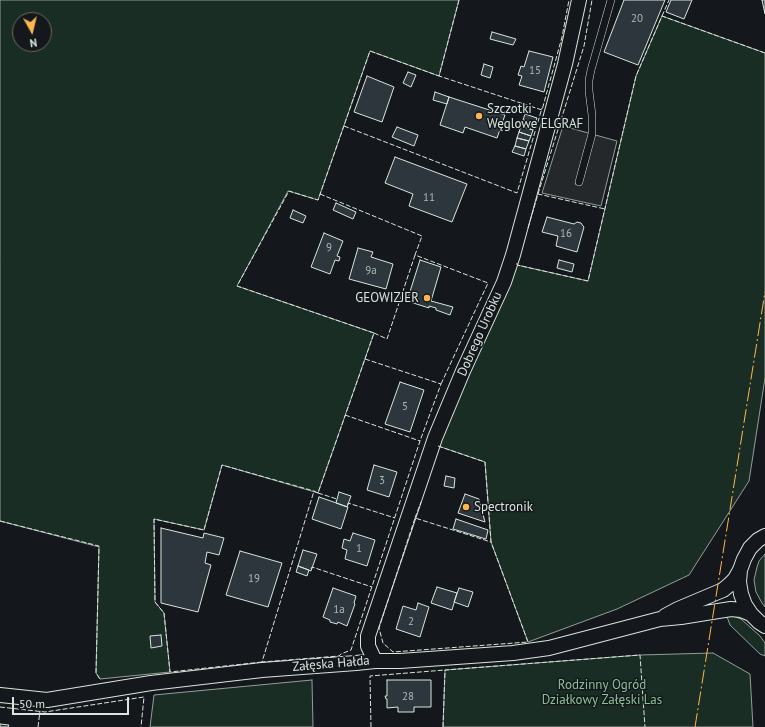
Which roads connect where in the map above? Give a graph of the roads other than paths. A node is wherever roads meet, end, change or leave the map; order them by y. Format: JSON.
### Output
{"nodes":[{"id":1,"x":579,"y":0,"type":"edge"},
{"id":2,"x":611,"y":0,"type":"edge"},
{"id":3,"x":579,"y":182,"type":"dead end"},
{"id":4,"x":765,"y":536,"type":"edge"},
{"id":5,"x":740,"y":570,"type":"junction"},
{"id":6,"x":751,"y":614,"type":"junction"},
{"id":7,"x":660,"y":619,"type":"junction"},
{"id":8,"x":765,"y":626,"type":"edge"},
{"id":9,"x":375,"y":661,"type":"junction"},
{"id":10,"x":0,"y":695,"type":"edge"}],
"edges":[{"from":1,"to":9,"type":"street","name":"Dobrego Urobku"},
{"from":2,"to":3,"type":"lane"},
{"from":4,"to":5,"type":"street"},
{"from":5,"to":6,"type":"street"},
{"from":5,"to":7,"type":"street","name":"Załęska Hałda"},
{"from":6,"to":7,"type":"street","name":"Załęska Hałda"},
{"from":6,"to":8,"type":"street"},
{"from":7,"to":9,"type":"street","name":"Załęska Hałda"},
{"from":9,"to":10,"type":"street","name":"Załęska Hałda"}]}
